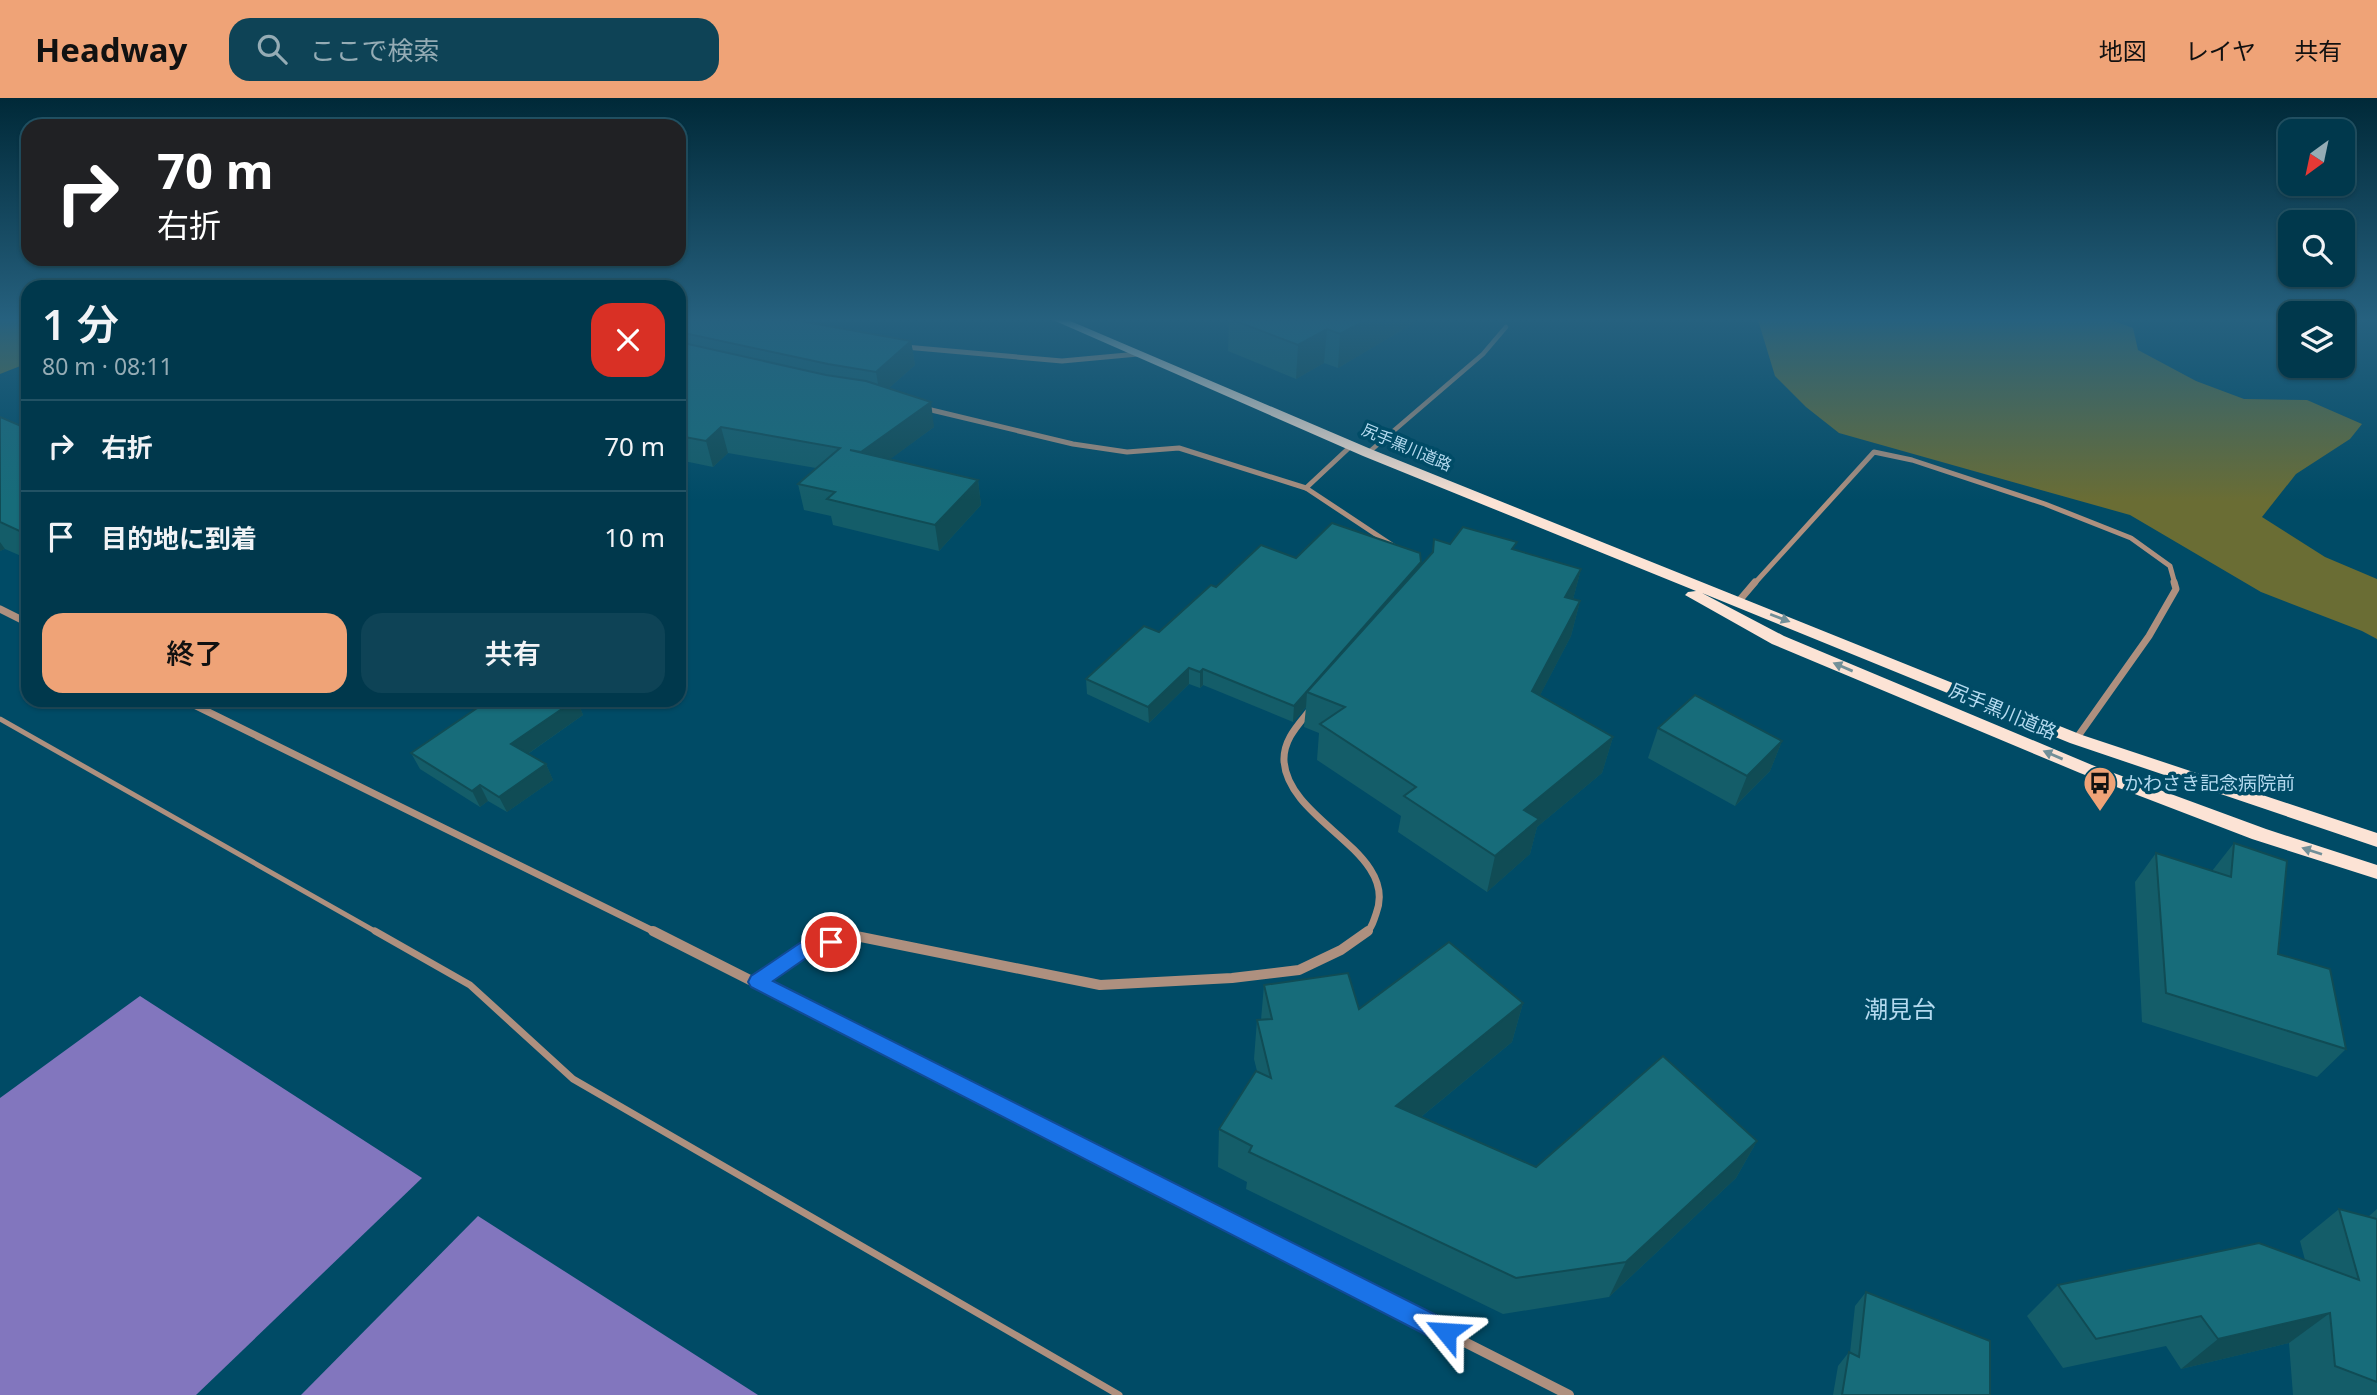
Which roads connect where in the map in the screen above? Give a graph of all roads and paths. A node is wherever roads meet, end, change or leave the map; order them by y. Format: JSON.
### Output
{"nodes":[{"id":1,"x":1200,"y":381,"type":"edge"},
{"id":2,"x":1452,"y":381,"type":"edge"},
{"id":3,"x":918,"y":407,"type":"edge"},
{"id":4,"x":1352,"y":445,"type":"junction"},
{"id":5,"x":1368,"y":453,"type":"junction"},
{"id":6,"x":1306,"y":488,"type":"junction"},
{"id":7,"x":1404,"y":552,"type":"edge"},
{"id":8,"x":1625,"y":558,"type":"junction"},
{"id":9,"x":1738,"y":602,"type":"junction"},
{"id":10,"x":0,"y":609,"type":"edge"},
{"id":11,"x":21,"y":620,"type":"edge"},
{"id":12,"x":1314,"y":705,"type":"edge"},
{"id":13,"x":198,"y":707,"type":"edge"},
{"id":14,"x":0,"y":719,"type":"edge"},
{"id":15,"x":2076,"y":739,"type":"junction"},
{"id":16,"x":2377,"y":840,"type":"edge"},
{"id":17,"x":2377,"y":872,"type":"edge"},
{"id":18,"x":757,"y":982,"type":"junction"},
{"id":19,"x":1119,"y":1395,"type":"edge"},
{"id":20,"x":1569,"y":1395,"type":"edge"}],
"edges":[{"from":1,"to":4,"type":"main road","name":"尻手黒川道路"},
{"from":2,"to":5,"type":"lane"},
{"from":3,"to":6,"type":"street"},
{"from":4,"to":5,"type":"main road","name":"尻手黒川道路"},
{"from":4,"to":6,"type":"street"},
{"from":5,"to":8,"type":"main road","name":"尻手黒川道路"},
{"from":6,"to":7,"type":"street"},
{"from":8,"to":9,"type":"main road","name":"尻手黒川道路"},
{"from":17,"to":8,"type":"main road","name":"尻手黒川道路","one_way":true},
{"from":9,"to":15,"type":"main road","name":"尻手黒川道路","one_way":true},
{"from":9,"to":15,"type":"street"},
{"from":10,"to":11,"type":"street"},
{"from":12,"to":18,"type":"street"},
{"from":13,"to":18,"type":"street"},
{"from":14,"to":19,"type":"lane"},
{"from":15,"to":16,"type":"main road","name":"尻手黒川道路"},
{"from":18,"to":20,"type":"street"}]}
